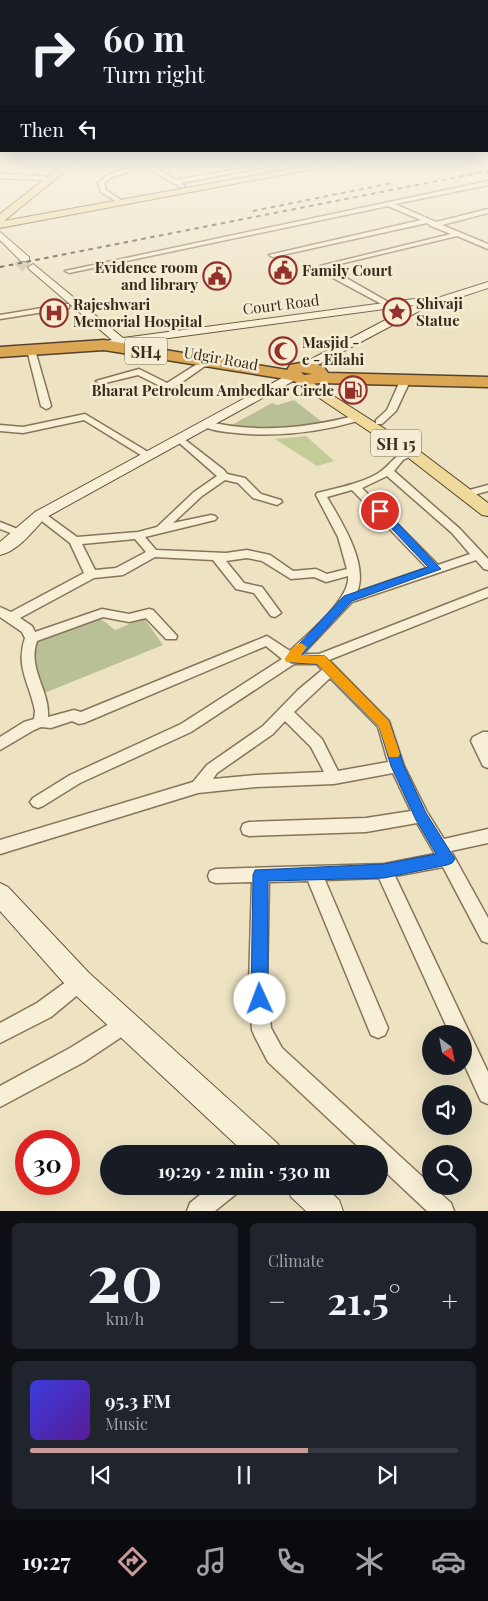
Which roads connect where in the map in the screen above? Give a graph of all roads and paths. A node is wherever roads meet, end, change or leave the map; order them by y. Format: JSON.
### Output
{"nodes":[{"id":1,"x":15,"y":220,"type":"edge"},
{"id":2,"x":319,"y":220,"type":"edge"},
{"id":3,"x":427,"y":220,"type":"edge"},
{"id":4,"x":427,"y":220,"type":"edge"},
{"id":5,"x":454,"y":220,"type":"edge"},
{"id":6,"x":0,"y":222,"type":"edge"},
{"id":7,"x":436,"y":224,"type":"junction"},
{"id":8,"x":0,"y":234,"type":"edge"},
{"id":9,"x":458,"y":234,"type":"junction"},
{"id":10,"x":488,"y":238,"type":"edge"},
{"id":11,"x":475,"y":242,"type":"junction"},
{"id":12,"x":0,"y":244,"type":"edge"},
{"id":13,"x":488,"y":247,"type":"edge"},
{"id":14,"x":273,"y":255,"type":"dead end"},
{"id":15,"x":26,"y":264,"type":"junction"},
{"id":16,"x":69,"y":271,"type":"dead end"},
{"id":17,"x":488,"y":285,"type":"edge"},
{"id":18,"x":488,"y":290,"type":"edge"},
{"id":19,"x":387,"y":305,"type":"junction"},
{"id":20,"x":66,"y":306,"type":"junction"},
{"id":21,"x":429,"y":307,"type":"junction"},
{"id":22,"x":0,"y":317,"type":"edge"},
{"id":23,"x":306,"y":318,"type":"junction"},
{"id":24,"x":118,"y":342,"type":"junction"},
{"id":25,"x":0,"y":346,"type":"edge"},
{"id":26,"x":31,"y":350,"type":"junction"},
{"id":27,"x":0,"y":352,"type":"edge"},
{"id":28,"x":208,"y":361,"type":"junction"},
{"id":29,"x":306,"y":374,"type":"junction"},
{"id":30,"x":488,"y":378,"type":"edge"},
{"id":31,"x":101,"y":381,"type":"dead end"},
{"id":32,"x":405,"y":381,"type":"junction"},
{"id":33,"x":488,"y":382,"type":"edge"},
{"id":34,"x":46,"y":406,"type":"dead end"},
{"id":35,"x":358,"y":418,"type":"junction"},
{"id":36,"x":379,"y":422,"type":"junction"},
{"id":37,"x":205,"y":424,"type":"junction"},
{"id":38,"x":0,"y":428,"type":"edge"},
{"id":39,"x":178,"y":438,"type":"junction"},
{"id":40,"x":412,"y":453,"type":"junction"},
{"id":41,"x":148,"y":454,"type":"junction"},
{"id":42,"x":388,"y":471,"type":"junction"},
{"id":43,"x":223,"y":477,"type":"junction"},
{"id":44,"x":354,"y":486,"type":"junction"},
{"id":45,"x":480,"y":493,"type":"edge"},
{"id":46,"x":277,"y":502,"type":"dead end"},
{"id":47,"x":488,"y":511,"type":"edge"},
{"id":48,"x":40,"y":514,"type":"junction"},
{"id":49,"x":211,"y":518,"type":"dead end"},
{"id":50,"x":0,"y":525,"type":"edge"},
{"id":51,"x":161,"y":529,"type":"junction"},
{"id":52,"x":20,"y":534,"type":"junction"},
{"id":53,"x":138,"y":535,"type":"junction"},
{"id":54,"x":75,"y":541,"type":"junction"},
{"id":55,"x":0,"y":550,"type":"edge"},
{"id":56,"x":153,"y":553,"type":"junction"},
{"id":57,"x":478,"y":555,"type":"junction"},
{"id":58,"x":217,"y":556,"type":"junction"},
{"id":59,"x":488,"y":566,"type":"edge"},
{"id":60,"x":435,"y":569,"type":"junction"},
{"id":61,"x":353,"y":570,"type":"junction"},
{"id":62,"x":91,"y":574,"type":"junction"},
{"id":63,"x":488,"y":592,"type":"edge"},
{"id":64,"x":348,"y":599,"type":"junction"},
{"id":65,"x":275,"y":613,"type":"dead end"},
{"id":66,"x":6,"y":614,"type":"edge"},
{"id":67,"x":171,"y":636,"type":"dead end"},
{"id":68,"x":32,"y":638,"type":"junction"},
{"id":69,"x":291,"y":659,"type":"junction"},
{"id":70,"x":320,"y":659,"type":"junction"},
{"id":71,"x":331,"y":670,"type":"junction"},
{"id":72,"x":286,"y":712,"type":"junction"},
{"id":73,"x":41,"y":722,"type":"junction"},
{"id":74,"x":488,"y":738,"type":"edge"},
{"id":75,"x":0,"y":743,"type":"edge"},
{"id":76,"x":488,"y":762,"type":"edge"},
{"id":77,"x":397,"y":766,"type":"junction"},
{"id":78,"x":334,"y":778,"type":"junction"},
{"id":79,"x":198,"y":787,"type":"junction"},
{"id":80,"x":38,"y":802,"type":"dead end"},
{"id":81,"x":421,"y":816,"type":"junction"},
{"id":82,"x":249,"y":829,"type":"dead end"},
{"id":83,"x":488,"y":836,"type":"edge"},
{"id":84,"x":0,"y":846,"type":"edge"},
{"id":85,"x":443,"y":853,"type":"junction"},
{"id":86,"x":384,"y":871,"type":"junction"},
{"id":87,"x":314,"y":874,"type":"junction"},
{"id":88,"x":261,"y":875,"type":"junction"},
{"id":89,"x":216,"y":876,"type":"dead end"},
{"id":90,"x":0,"y":894,"type":"edge"},
{"id":91,"x":488,"y":935,"type":"edge"},
{"id":92,"x":80,"y":982,"type":"junction"},
{"id":93,"x":125,"y":1023,"type":"junction"},
{"id":94,"x":456,"y":1025,"type":"edge"},
{"id":95,"x":378,"y":1028,"type":"dead end"},
{"id":96,"x":0,"y":1033,"type":"edge"},
{"id":97,"x":472,"y":1060,"type":"edge"},
{"id":98,"x":488,"y":1094,"type":"edge"},
{"id":99,"x":0,"y":1097,"type":"edge"},
{"id":100,"x":256,"y":1145,"type":"edge"},
{"id":101,"x":217,"y":1195,"type":"edge"},
{"id":102,"x":311,"y":1195,"type":"edge"},
{"id":103,"x":198,"y":1211,"type":"edge"},
{"id":104,"x":328,"y":1211,"type":"edge"},
{"id":105,"x":443,"y":1211,"type":"edge"}],
"edges":[{"from":1,"to":6,"type":"main road"},
{"from":2,"to":16,"type":"street"},
{"from":3,"to":7,"type":"street"},
{"from":4,"to":7,"type":"street"},
{"from":5,"to":7,"type":"street"},
{"from":7,"to":9,"type":"street"},
{"from":7,"to":14,"type":"street"},
{"from":8,"to":15,"type":"street"},
{"from":9,"to":11,"type":"street"},
{"from":9,"to":19,"type":"street"},
{"from":10,"to":11,"type":"street"},
{"from":11,"to":13,"type":"street"},
{"from":12,"to":15,"type":"street"},
{"from":15,"to":20,"type":"street"},
{"from":15,"to":24,"type":"street"},
{"from":17,"to":21,"type":"street"},
{"from":18,"to":21,"type":"street"},
{"from":19,"to":21,"type":"street","name":"Court Road"},
{"from":19,"to":23,"type":"street","name":"Court Road"},
{"from":20,"to":22,"type":"street"},
{"from":20,"to":24,"type":"street"},
{"from":21,"to":23,"type":"street"},
{"from":21,"to":29,"type":"street"},
{"from":23,"to":24,"type":"street"},
{"from":24,"to":25,"type":"highway","name":"Udgir Road","number":"SH4"},
{"from":24,"to":26,"type":"highway","name":"Udgir Road","number":"SH4"},
{"from":24,"to":28,"type":"highway","name":"Udgir Road","number":"SH4"},
{"from":24,"to":29,"type":"highway","name":"Udgir Road","number":"SH4"},
{"from":26,"to":27,"type":"highway","name":"Udgir Road","number":"SH4"},
{"from":26,"to":34,"type":"street"},
{"from":28,"to":29,"type":"highway","name":"Udgir Road","number":"SH4"},
{"from":28,"to":31,"type":"street"},
{"from":29,"to":30,"type":"highway","name":"Udgir Road","number":"SH4"},
{"from":29,"to":32,"type":"highway","name":"Udgir Road","number":"SH4"},
{"from":29,"to":35,"type":"main road","number":"SH 15"},
{"from":29,"to":36,"type":"main road","number":"SH 15"},
{"from":29,"to":37,"type":"street"},
{"from":32,"to":33,"type":"highway","name":"Udgir Road","number":"SH4"},
{"from":32,"to":36,"type":"street"},
{"from":35,"to":37,"type":"street"},
{"from":35,"to":40,"type":"main road","number":"SH 15"},
{"from":36,"to":45,"type":"main road","number":"SH 15"},
{"from":37,"to":39,"type":"street"},
{"from":38,"to":41,"type":"street"},
{"from":39,"to":41,"type":"street"},
{"from":39,"to":43,"type":"street"},
{"from":40,"to":42,"type":"street"},
{"from":40,"to":45,"type":"main road","number":"SH 15"},
{"from":41,"to":48,"type":"street"},
{"from":42,"to":44,"type":"street"},
{"from":42,"to":57,"type":"street"},
{"from":43,"to":46,"type":"street"},
{"from":43,"to":51,"type":"street"},
{"from":44,"to":60,"type":"street"},
{"from":44,"to":61,"type":"street"},
{"from":45,"to":47,"type":"main road","number":"SH 15"},
{"from":48,"to":52,"type":"street"},
{"from":48,"to":54,"type":"street"},
{"from":49,"to":51,"type":"street"},
{"from":50,"to":52,"type":"street"},
{"from":51,"to":53,"type":"street"},
{"from":52,"to":55,"type":"street"},
{"from":53,"to":54,"type":"street"},
{"from":53,"to":56,"type":"street"},
{"from":54,"to":62,"type":"street"},
{"from":56,"to":58,"type":"street"},
{"from":56,"to":62,"type":"street"},
{"from":57,"to":59,"type":"street"},
{"from":57,"to":60,"type":"street"},
{"from":58,"to":61,"type":"street"},
{"from":58,"to":65,"type":"street"},
{"from":60,"to":64,"type":"street"},
{"from":61,"to":64,"type":"street"},
{"from":62,"to":66,"type":"street"},
{"from":63,"to":70,"type":"street"},
{"from":64,"to":69,"type":"street"},
{"from":66,"to":68,"type":"street"},
{"from":67,"to":68,"type":"street"},
{"from":68,"to":73,"type":"street"},
{"from":69,"to":70,"type":"street"},
{"from":69,"to":73,"type":"street"},
{"from":69,"to":80,"type":"street"},
{"from":70,"to":71,"type":"street"},
{"from":71,"to":72,"type":"street"},
{"from":71,"to":77,"type":"street"},
{"from":72,"to":78,"type":"street"},
{"from":72,"to":79,"type":"street"},
{"from":73,"to":75,"type":"street"},
{"from":74,"to":76,"type":"street"},
{"from":77,"to":78,"type":"street"},
{"from":77,"to":81,"type":"street"},
{"from":78,"to":79,"type":"street"},
{"from":79,"to":84,"type":"street"},
{"from":81,"to":82,"type":"street"},
{"from":81,"to":85,"type":"street"},
{"from":83,"to":85,"type":"street"},
{"from":85,"to":86,"type":"street"},
{"from":85,"to":91,"type":"street"},
{"from":86,"to":87,"type":"street"},
{"from":86,"to":94,"type":"street"},
{"from":87,"to":88,"type":"street"},
{"from":87,"to":95,"type":"street"},
{"from":88,"to":89,"type":"street"},
{"from":88,"to":105,"type":"street"},
{"from":90,"to":92,"type":"street"},
{"from":92,"to":93,"type":"street"},
{"from":92,"to":96,"type":"street"},
{"from":93,"to":99,"type":"street"},
{"from":93,"to":100,"type":"street"},
{"from":97,"to":98,"type":"street"},
{"from":101,"to":103,"type":"street"},
{"from":102,"to":104,"type":"street"}]}
